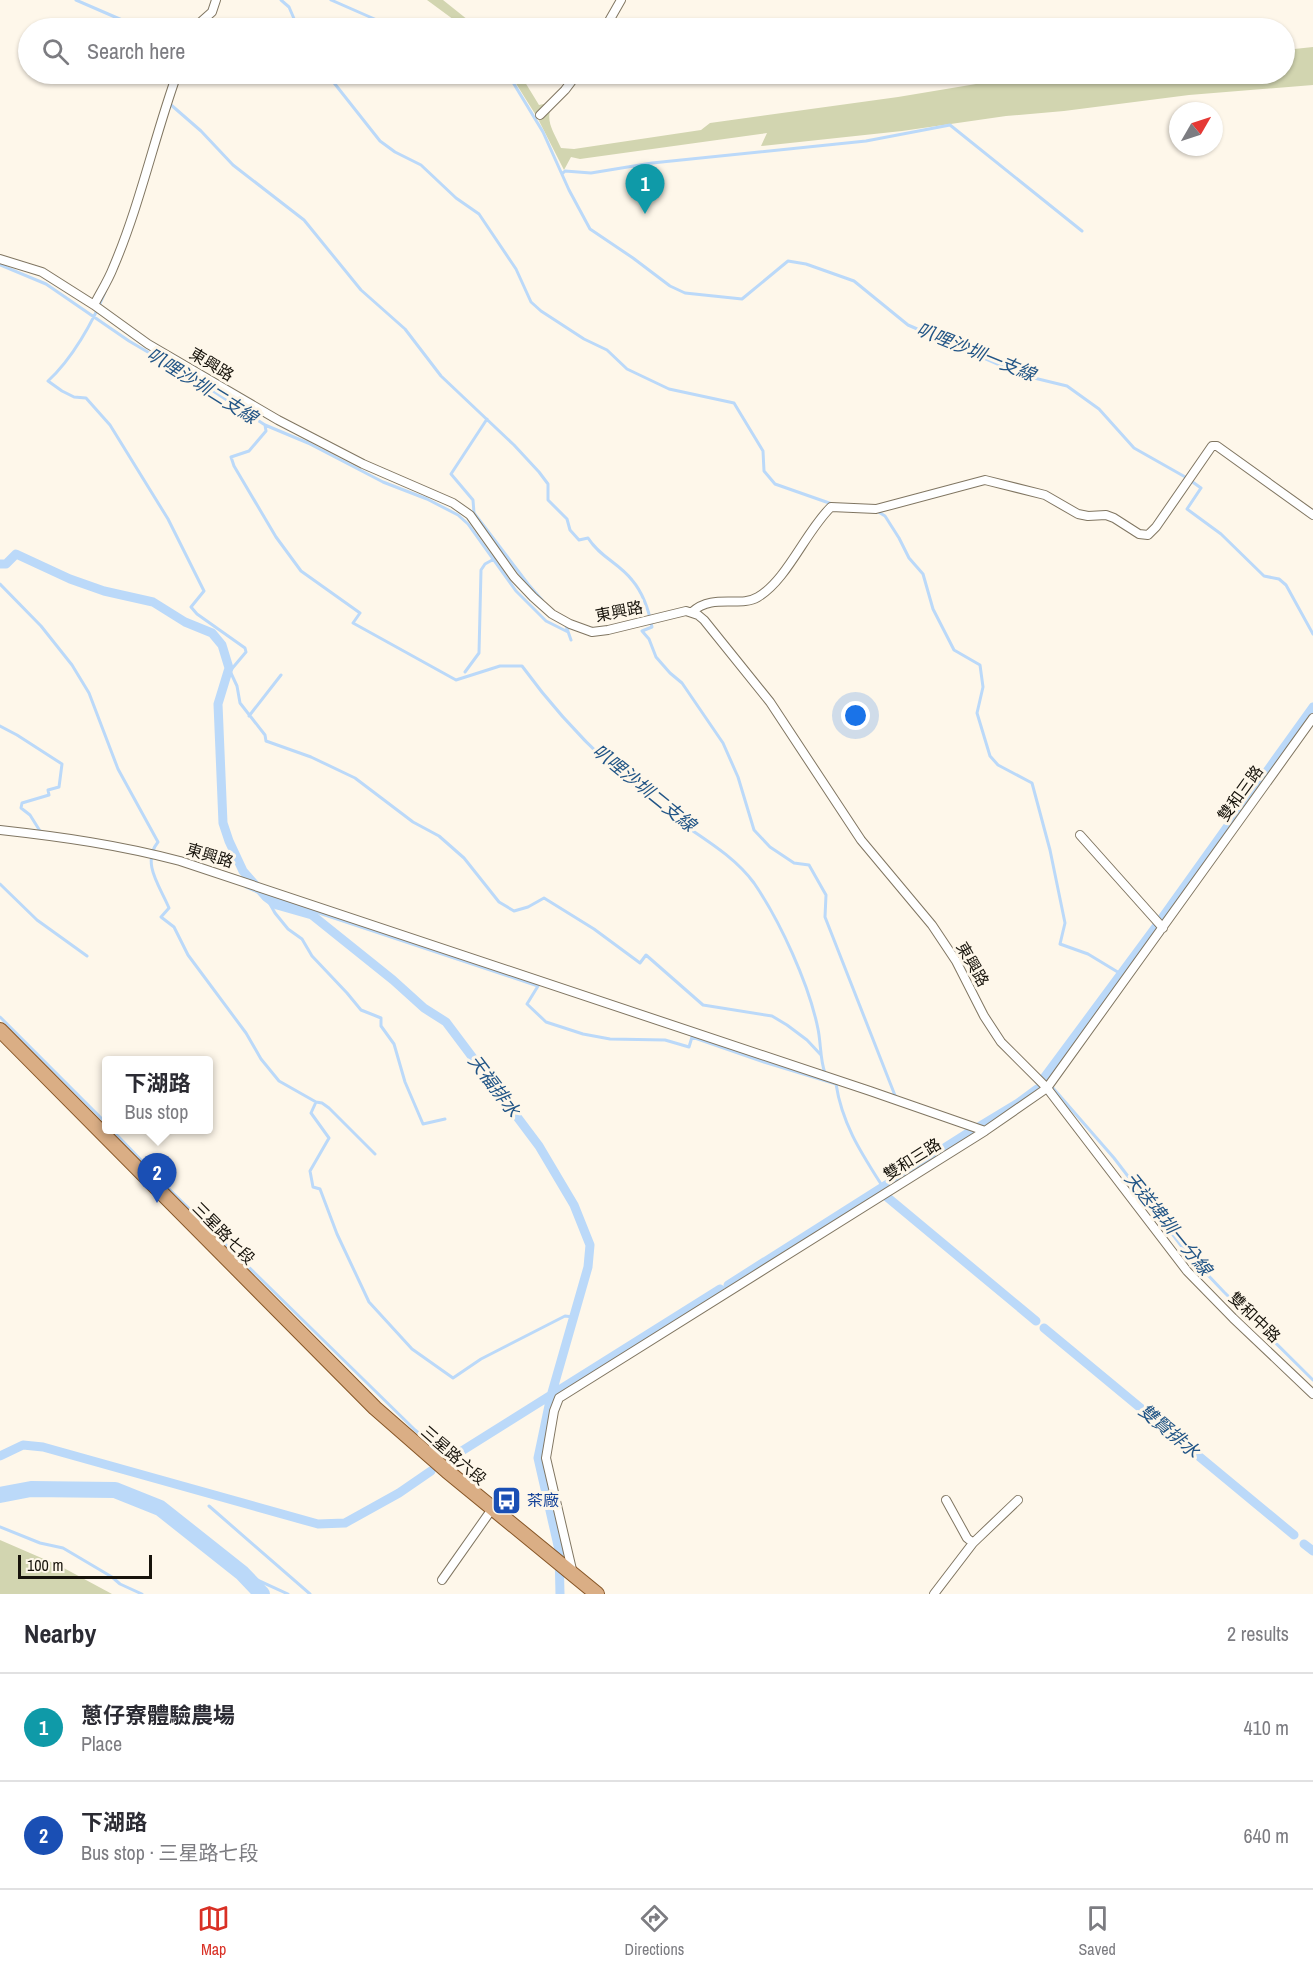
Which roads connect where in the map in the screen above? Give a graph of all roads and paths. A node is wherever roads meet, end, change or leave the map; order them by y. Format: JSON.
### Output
{"nodes":[{"id":1,"x":216,"y":0,"type":"edge"},
{"id":2,"x":621,"y":0,"type":"edge"},
{"id":3,"x":205,"y":18,"type":"edge"},
{"id":4,"x":611,"y":18,"type":"edge"},
{"id":5,"x":173,"y":84,"type":"edge"},
{"id":6,"x":570,"y":84,"type":"edge"},
{"id":7,"x":540,"y":115,"type":"dead end"},
{"id":8,"x":0,"y":259,"type":"edge"},
{"id":9,"x":94,"y":306,"type":"junction"},
{"id":10,"x":1313,"y":515,"type":"edge"},
{"id":11,"x":692,"y":612,"type":"junction"},
{"id":12,"x":1313,"y":718,"type":"edge"},
{"id":13,"x":0,"y":830,"type":"edge"},
{"id":14,"x":1080,"y":836,"type":"dead end"},
{"id":15,"x":1159,"y":923,"type":"junction"},
{"id":16,"x":0,"y":1030,"type":"edge"},
{"id":17,"x":1042,"y":1084,"type":"junction"},
{"id":18,"x":985,"y":1131,"type":"junction"},
{"id":19,"x":102,"y":1133,"type":"edge"},
{"id":20,"x":103,"y":1134,"type":"edge"},
{"id":21,"x":1313,"y":1394,"type":"edge"},
{"id":22,"x":375,"y":1408,"type":"joint"},
{"id":23,"x":946,"y":1500,"type":"dead end"},
{"id":24,"x":1018,"y":1500,"type":"dead end"},
{"id":25,"x":492,"y":1509,"type":"junction"},
{"id":26,"x":973,"y":1543,"type":"junction"},
{"id":27,"x":573,"y":1574,"type":"junction"},
{"id":28,"x":442,"y":1580,"type":"dead end"},
{"id":29,"x":597,"y":1594,"type":"edge"},
{"id":30,"x":934,"y":1594,"type":"edge"}],
"edges":[{"from":1,"to":3,"type":"street"},
{"from":2,"to":4,"type":"street"},
{"from":5,"to":9,"type":"street"},
{"from":6,"to":7,"type":"street"},
{"from":8,"to":9,"type":"street","name":"東興路"},
{"from":9,"to":11,"type":"street","name":"東興路"},
{"from":10,"to":11,"type":"street"},
{"from":11,"to":17,"type":"street","name":"東興路"},
{"from":12,"to":15,"type":"street","name":"雙和三路"},
{"from":13,"to":18,"type":"street","name":"東興路"},
{"from":14,"to":15,"type":"street"},
{"from":15,"to":17,"type":"street","name":"雙和三路"},
{"from":16,"to":19,"type":"main road","name":"三星路七段"},
{"from":17,"to":18,"type":"street","name":"雙和三路"},
{"from":17,"to":21,"type":"street","name":"雙和中路"},
{"from":18,"to":27,"type":"street","name":"雙和三路"},
{"from":20,"to":22,"type":"main road","name":"三星路七段"},
{"from":22,"to":25,"type":"main road","name":"三星路六段"},
{"from":23,"to":26,"type":"street"},
{"from":24,"to":26,"type":"street"},
{"from":25,"to":27,"type":"main road","name":"三星路六段"},
{"from":25,"to":28,"type":"street"},
{"from":26,"to":30,"type":"street"},
{"from":27,"to":29,"type":"main road","name":"三星路六段"}]}
